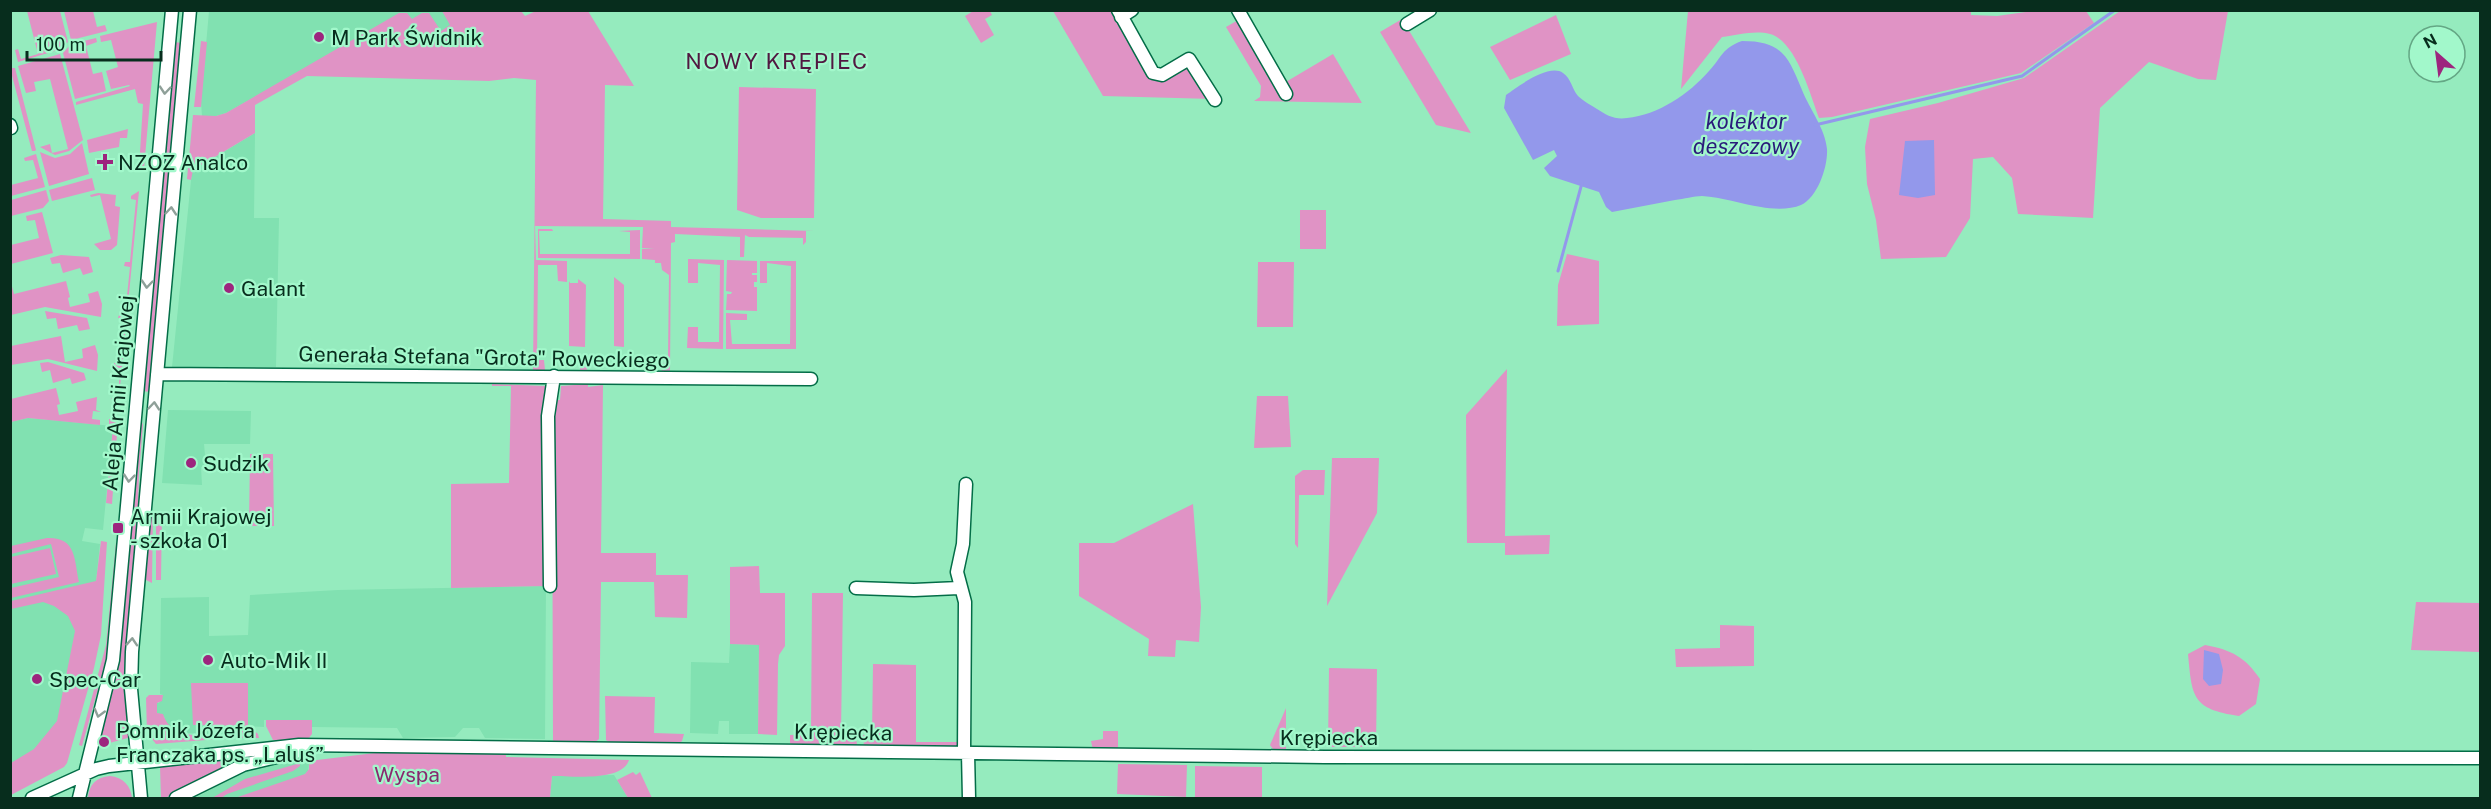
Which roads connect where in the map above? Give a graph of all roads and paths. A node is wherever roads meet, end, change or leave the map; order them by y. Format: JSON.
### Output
{"nodes":[{"id":1,"x":172,"y":10,"type":"edge"},
{"id":2,"x":190,"y":10,"type":"edge"},
{"id":3,"x":1238,"y":10,"type":"edge"},
{"id":4,"x":1430,"y":10,"type":"edge"},
{"id":5,"x":1124,"y":13,"type":"edge"},
{"id":6,"x":1407,"y":24,"type":"dead end"},
{"id":7,"x":1286,"y":94,"type":"dead end"},
{"id":8,"x":1215,"y":100,"type":"dead end"},
{"id":9,"x":157,"y":374,"type":"junction"},
{"id":10,"x":554,"y":376,"type":"junction"},
{"id":11,"x":811,"y":379,"type":"dead end"},
{"id":12,"x":966,"y":484,"type":"dead end"},
{"id":13,"x":550,"y":586,"type":"dead end"},
{"id":14,"x":856,"y":588,"type":"dead end"},
{"id":15,"x":960,"y":588,"type":"junction"},
{"id":16,"x":341,"y":746,"type":"junction"},
{"id":17,"x":966,"y":753,"type":"junction"},
{"id":18,"x":2481,"y":759,"type":"edge"},
{"id":19,"x":138,"y":763,"type":"junction"},
{"id":20,"x":83,"y":775,"type":"junction"},
{"id":21,"x":32,"y":798,"type":"edge"},
{"id":22,"x":79,"y":798,"type":"edge"},
{"id":23,"x":141,"y":798,"type":"edge"},
{"id":24,"x":176,"y":798,"type":"edge"},
{"id":25,"x":969,"y":798,"type":"edge"}],
"edges":[{"from":1,"to":20,"type":"street","name":"Aleja Armii Krajowej","one_way":true},
{"from":9,"to":2,"type":"street","name":"Aleja Armii Krajowej","one_way":true},
{"from":3,"to":7,"type":"street"},
{"from":4,"to":6,"type":"street"},
{"from":5,"to":8,"type":"street"},
{"from":9,"to":10,"type":"street","name":"Generała Stefana \"Grota\" Roweckiego"},
{"from":19,"to":9,"type":"street","name":"Aleja Armii Krajowej","one_way":true},
{"from":10,"to":11,"type":"street","name":"Generała Stefana \"Grota\" Roweckiego"},
{"from":10,"to":13,"type":"street"},
{"from":12,"to":15,"type":"street"},
{"from":14,"to":15,"type":"street"},
{"from":15,"to":17,"type":"street"},
{"from":16,"to":17,"type":"street","name":"Krępiecka"},
{"from":16,"to":19,"type":"street","name":"Krępiecka"},
{"from":16,"to":24,"type":"street"},
{"from":17,"to":18,"type":"street","name":"Krępiecka"},
{"from":17,"to":25,"type":"street"},
{"from":19,"to":20,"type":"street","name":"Krępiecka"},
{"from":19,"to":23,"type":"street","name":"Aleja Armii Krajowej"},
{"from":20,"to":21,"type":"street"},
{"from":20,"to":22,"type":"street","name":"Aleja Armii Krajowej"}]}
